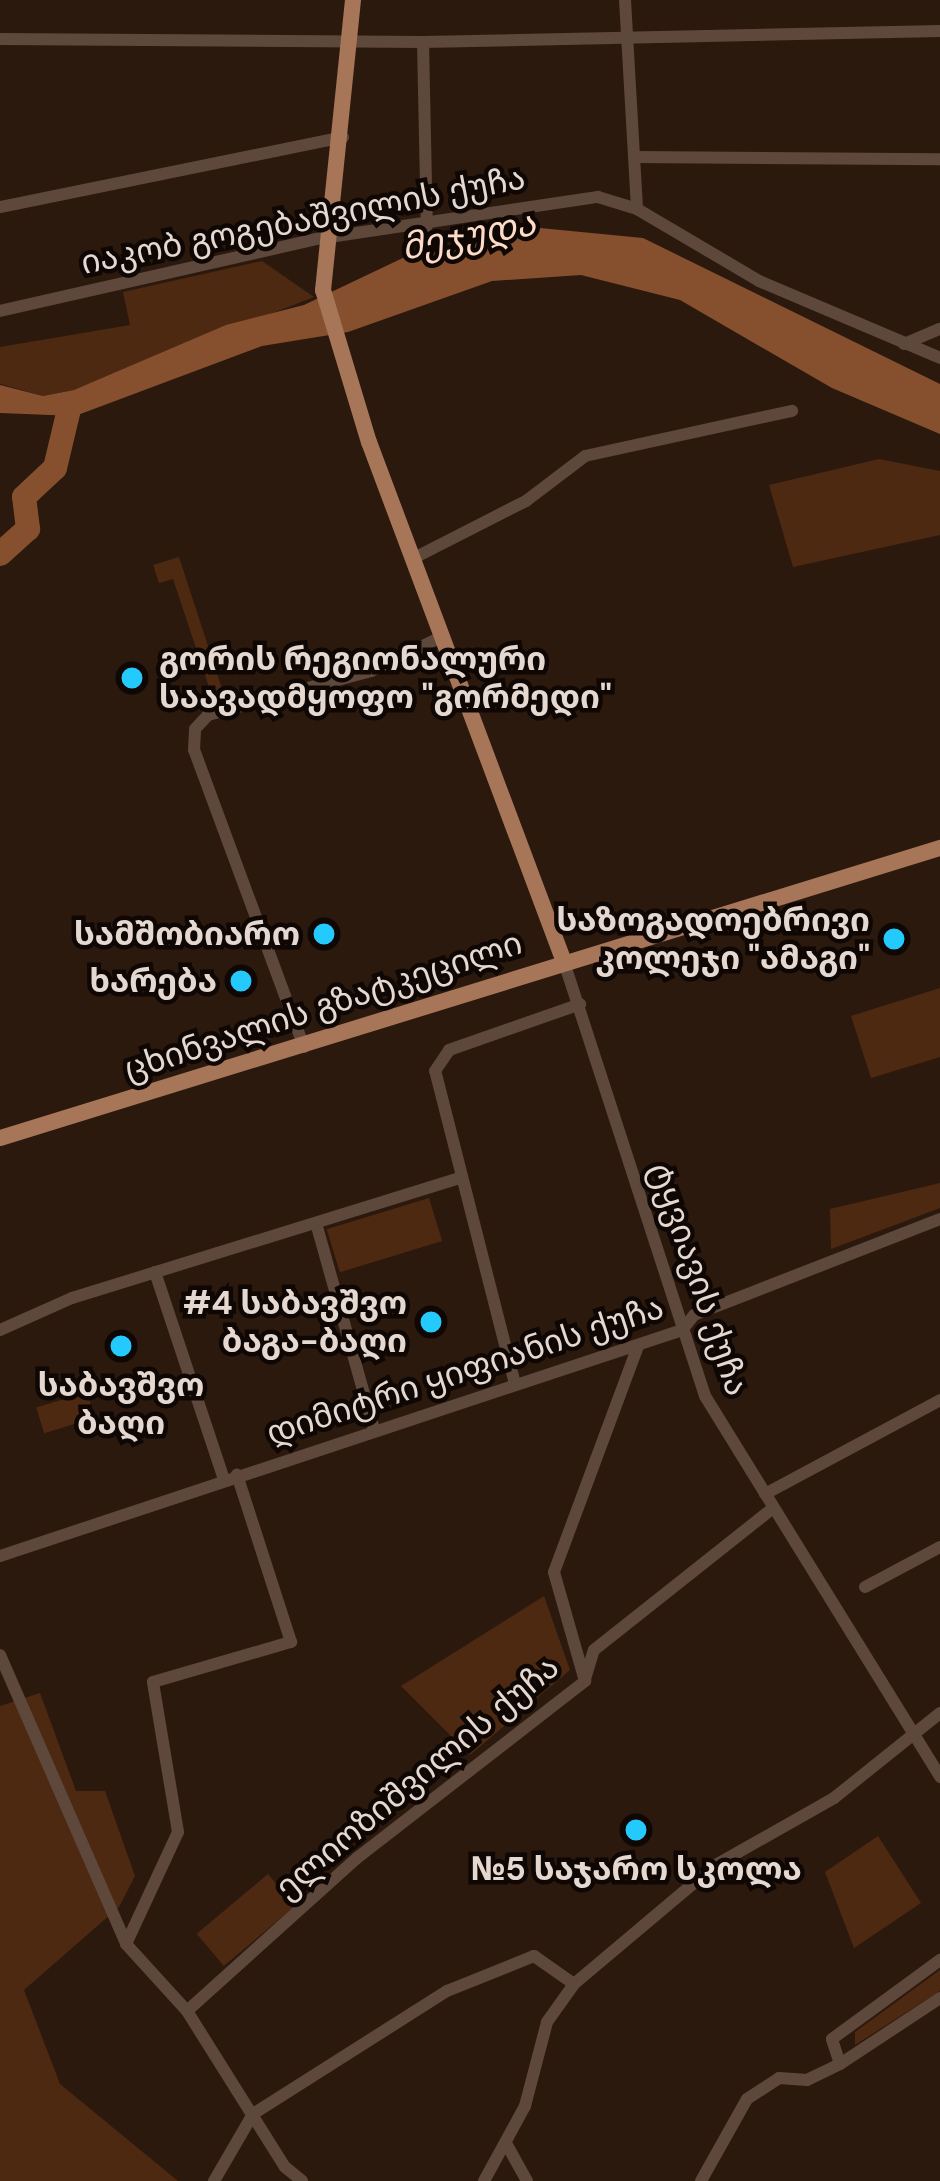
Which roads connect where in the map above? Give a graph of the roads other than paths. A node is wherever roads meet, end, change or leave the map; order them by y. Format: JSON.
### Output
{"nodes":[{"id":1,"x":353,"y":0,"type":"edge"},
{"id":2,"x":625,"y":0,"type":"edge"},
{"id":3,"x":940,"y":31,"type":"edge"},
{"id":4,"x":627,"y":37,"type":"junction"},
{"id":5,"x":0,"y":39,"type":"edge"},
{"id":6,"x":350,"y":42,"type":"junction"},
{"id":7,"x":423,"y":42,"type":"junction"},
{"id":8,"x":344,"y":136,"type":"junction"},
{"id":9,"x":634,"y":157,"type":"junction"},
{"id":10,"x":940,"y":159,"type":"edge"},
{"id":11,"x":0,"y":207,"type":"edge"},
{"id":12,"x":638,"y":209,"type":"junction"},
{"id":13,"x":427,"y":226,"type":"junction"},
{"id":14,"x":329,"y":236,"type":"junction"},
{"id":15,"x":0,"y":310,"type":"edge"},
{"id":16,"x":940,"y":329,"type":"edge"},
{"id":17,"x":904,"y":344,"type":"junction"},
{"id":18,"x":940,"y":358,"type":"edge"},
{"id":19,"x":792,"y":411,"type":"dead end"},
{"id":20,"x":414,"y":558,"type":"junction"},
{"id":21,"x":442,"y":636,"type":"junction"},
{"id":22,"x":940,"y":848,"type":"edge"},
{"id":23,"x":564,"y":962,"type":"junction"},
{"id":24,"x":580,"y":1004,"type":"junction"},
{"id":25,"x":304,"y":1047,"type":"junction"},
{"id":26,"x":0,"y":1138,"type":"edge"},
{"id":27,"x":459,"y":1178,"type":"junction"},
{"id":28,"x":940,"y":1219,"type":"edge"},
{"id":29,"x":316,"y":1222,"type":"junction"},
{"id":30,"x":155,"y":1273,"type":"junction"},
{"id":31,"x":0,"y":1330,"type":"edge"},
{"id":32,"x":682,"y":1330,"type":"junction"},
{"id":33,"x":638,"y":1346,"type":"junction"},
{"id":34,"x":515,"y":1384,"type":"junction"},
{"id":35,"x":940,"y":1400,"type":"edge"},
{"id":36,"x":374,"y":1430,"type":"junction"},
{"id":37,"x":230,"y":1477,"type":"junction"},
{"id":38,"x":765,"y":1494,"type":"junction"},
{"id":39,"x":773,"y":1508,"type":"junction"},
{"id":40,"x":940,"y":1547,"type":"edge"},
{"id":41,"x":0,"y":1556,"type":"edge"},
{"id":42,"x":866,"y":1587,"type":"dead end"},
{"id":43,"x":0,"y":1655,"type":"edge"},
{"id":44,"x":585,"y":1681,"type":"junction"},
{"id":45,"x":940,"y":1713,"type":"edge"},
{"id":46,"x":910,"y":1730,"type":"junction"},
{"id":47,"x":940,"y":1777,"type":"edge"},
{"id":48,"x":126,"y":1944,"type":"junction"},
{"id":49,"x":940,"y":1960,"type":"edge"},
{"id":50,"x":574,"y":1984,"type":"junction"},
{"id":51,"x":940,"y":1998,"type":"edge"},
{"id":52,"x":187,"y":2011,"type":"junction"},
{"id":53,"x":840,"y":2064,"type":"junction"},
{"id":54,"x":253,"y":2114,"type":"junction"},
{"id":55,"x":507,"y":2145,"type":"junction"},
{"id":56,"x":214,"y":2181,"type":"edge"},
{"id":57,"x":302,"y":2181,"type":"edge"},
{"id":58,"x":484,"y":2181,"type":"edge"},
{"id":59,"x":527,"y":2181,"type":"edge"},
{"id":60,"x":700,"y":2181,"type":"edge"}],
"edges":[{"from":1,"to":6,"type":"main road"},
{"from":2,"to":4,"type":"street"},
{"from":3,"to":4,"type":"street"},
{"from":4,"to":7,"type":"street"},
{"from":4,"to":9,"type":"street"},
{"from":5,"to":6,"type":"street"},
{"from":6,"to":7,"type":"street"},
{"from":6,"to":8,"type":"main road"},
{"from":7,"to":13,"type":"street"},
{"from":8,"to":11,"type":"street"},
{"from":8,"to":14,"type":"main road"},
{"from":9,"to":10,"type":"street"},
{"from":9,"to":12,"type":"street"},
{"from":12,"to":13,"type":"street","name":"იაკობ გოგებაშვილის ქუჩა"},
{"from":12,"to":17,"type":"street","name":"იაკობ გოგებაშვილის ქუჩა"},
{"from":13,"to":14,"type":"street","name":"იაკობ გოგებაშვილის ქუჩა"},
{"from":14,"to":15,"type":"street","name":"იაკობ გოგებაშვილის ქუჩა"},
{"from":14,"to":20,"type":"main road"},
{"from":16,"to":17,"type":"street"},
{"from":17,"to":18,"type":"street","name":"იაკობ გოგებაშვილის ქუჩა"},
{"from":19,"to":20,"type":"street"},
{"from":20,"to":21,"type":"main road"},
{"from":21,"to":23,"type":"main road"},
{"from":21,"to":25,"type":"street"},
{"from":22,"to":23,"type":"main road","name":"ცხინვალის გზატკეცილი"},
{"from":23,"to":24,"type":"street","name":"ტყვიავის ქუჩა"},
{"from":23,"to":25,"type":"main road","name":"ცხინვალის გზატკეცილი"},
{"from":24,"to":27,"type":"street"},
{"from":24,"to":32,"type":"street","name":"ტყვიავის ქუჩა"},
{"from":25,"to":26,"type":"main road","name":"ცხინვალის გზატკეცილი"},
{"from":27,"to":29,"type":"street"},
{"from":27,"to":34,"type":"street"},
{"from":28,"to":32,"type":"street","name":"დიმიტრი ყიფიანის ქუჩა"},
{"from":29,"to":30,"type":"street"},
{"from":29,"to":36,"type":"street"},
{"from":30,"to":31,"type":"street"},
{"from":30,"to":37,"type":"street"},
{"from":32,"to":33,"type":"street","name":"დიმიტრი ყიფიანის ქუჩა"},
{"from":32,"to":38,"type":"street","name":"ტყვიავის ქუჩა"},
{"from":33,"to":34,"type":"street","name":"დიმიტრი ყიფიანის ქუჩა"},
{"from":33,"to":44,"type":"street","name":"ელიოზიშვილის ქუჩა"},
{"from":34,"to":36,"type":"street","name":"დიმიტრი ყიფიანის ქუჩა"},
{"from":35,"to":38,"type":"street"},
{"from":36,"to":37,"type":"street","name":"დიმიტრი ყიფიანის ქუჩა"},
{"from":37,"to":41,"type":"street","name":"დიმიტრი ყიფიანის ქუჩა"},
{"from":37,"to":48,"type":"street"},
{"from":38,"to":39,"type":"street","name":"ტყვიავის ქუჩა"},
{"from":39,"to":44,"type":"street"},
{"from":39,"to":46,"type":"street","name":"ტყვიავის ქუჩა"},
{"from":40,"to":42,"type":"street"},
{"from":43,"to":48,"type":"street"},
{"from":44,"to":52,"type":"street","name":"ელიოზიშვილის ქუჩა"},
{"from":45,"to":46,"type":"street"},
{"from":46,"to":47,"type":"street","name":"ტყვიავის ქუჩა"},
{"from":46,"to":50,"type":"street"},
{"from":48,"to":52,"type":"street"},
{"from":49,"to":53,"type":"street"},
{"from":50,"to":54,"type":"street"},
{"from":50,"to":55,"type":"street"},
{"from":51,"to":53,"type":"street"},
{"from":52,"to":54,"type":"street"},
{"from":53,"to":60,"type":"street"},
{"from":54,"to":56,"type":"street"},
{"from":54,"to":57,"type":"street"},
{"from":55,"to":58,"type":"street"},
{"from":55,"to":59,"type":"street"}]}
